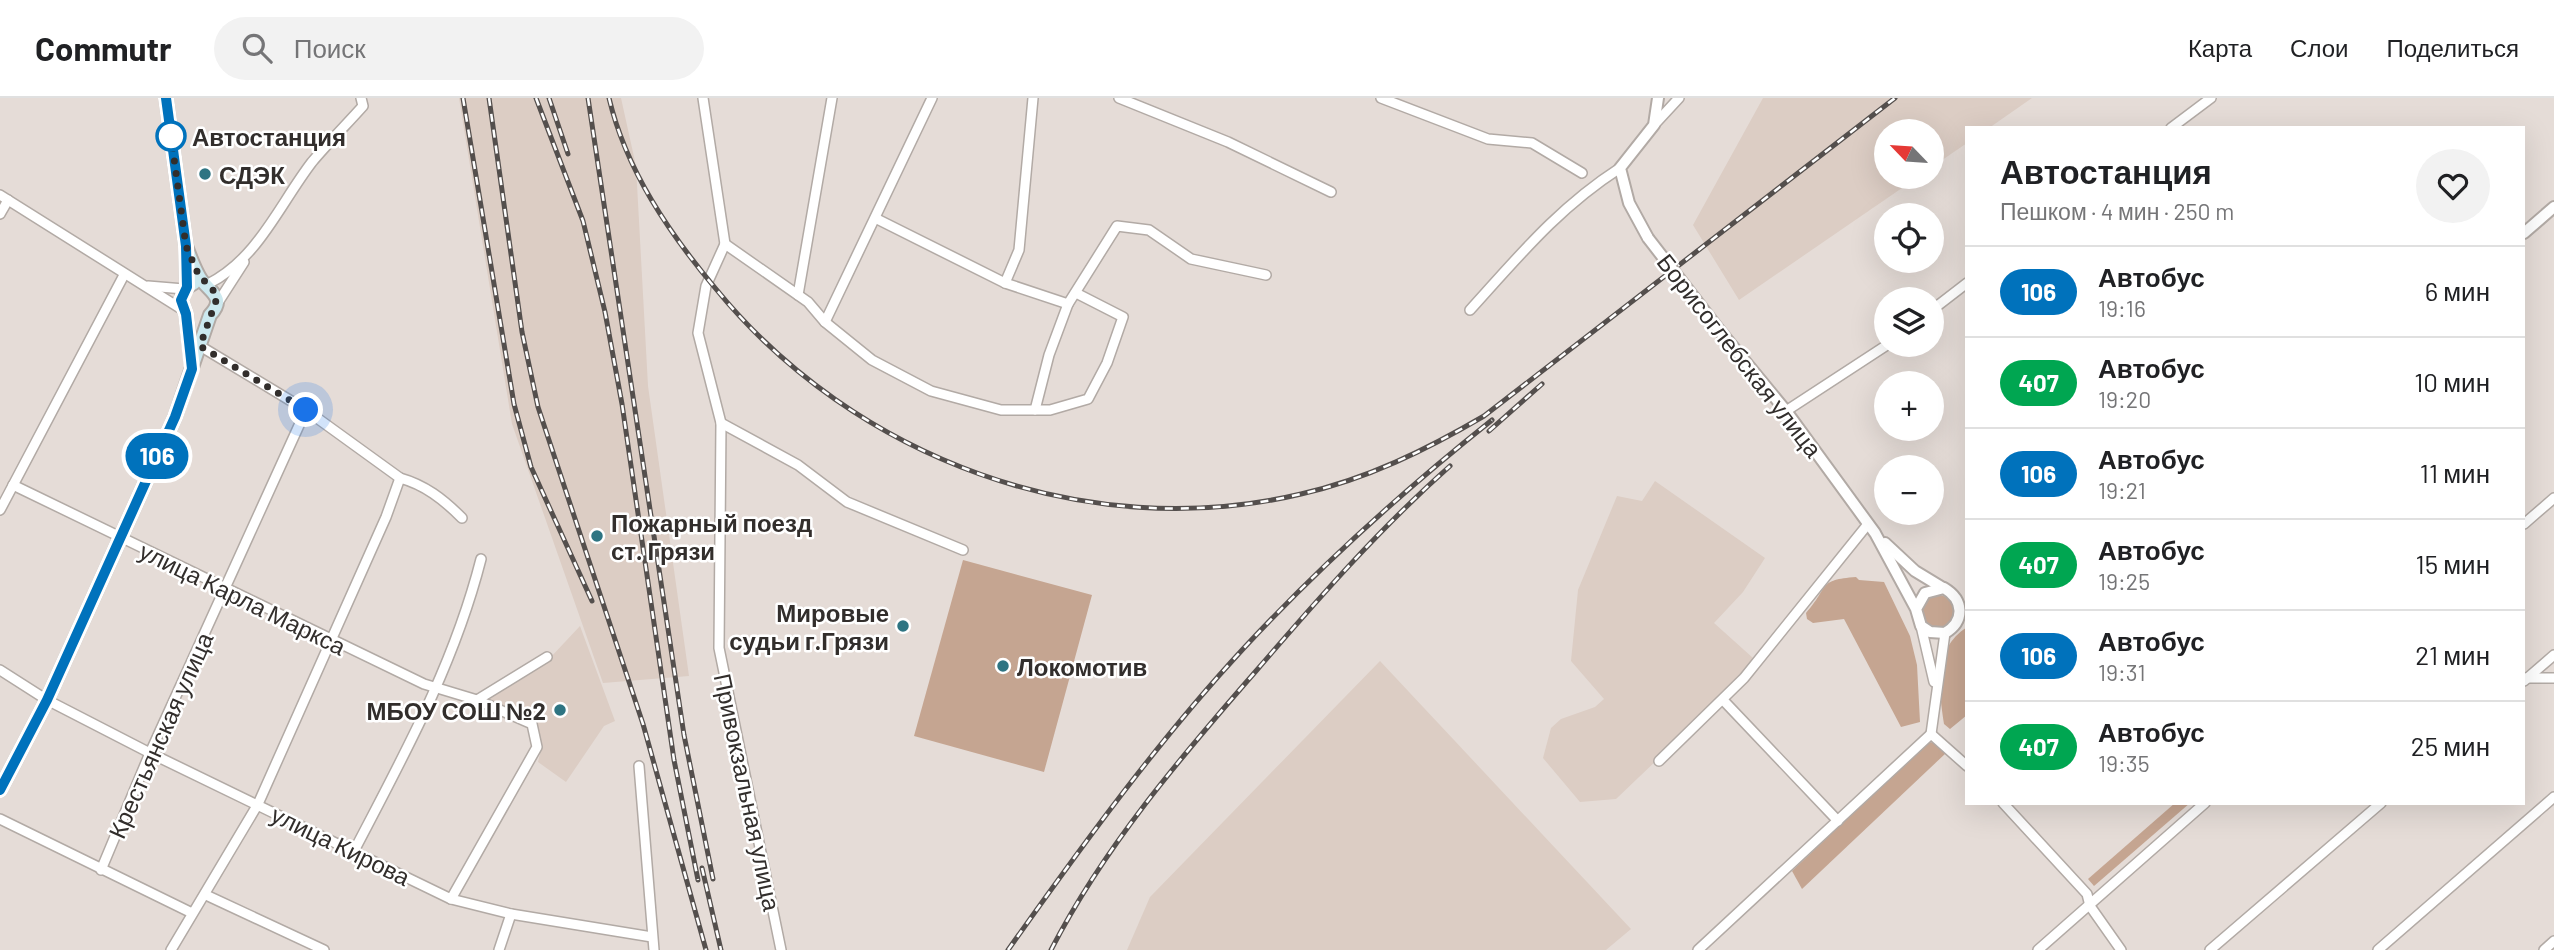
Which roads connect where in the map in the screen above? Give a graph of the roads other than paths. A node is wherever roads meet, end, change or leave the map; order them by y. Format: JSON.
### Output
{"nodes":[{"id":1,"x":166,"y":98,"type":"edge"},
{"id":2,"x":361,"y":98,"type":"edge"},
{"id":3,"x":703,"y":98,"type":"edge"},
{"id":4,"x":832,"y":98,"type":"edge"},
{"id":5,"x":932,"y":98,"type":"edge"},
{"id":6,"x":1033,"y":98,"type":"edge"},
{"id":7,"x":1119,"y":98,"type":"edge"},
{"id":8,"x":1381,"y":98,"type":"edge"},
{"id":9,"x":1658,"y":98,"type":"edge"},
{"id":10,"x":1679,"y":98,"type":"edge"},
{"id":11,"x":2211,"y":98,"type":"edge"},
{"id":12,"x":1654,"y":125,"type":"junction"},
{"id":13,"x":2174,"y":126,"type":"edge"},
{"id":14,"x":1620,"y":168,"type":"junction"},
{"id":15,"x":1582,"y":173,"type":"dead end"},
{"id":16,"x":1331,"y":192,"type":"dead end"},
{"id":17,"x":4,"y":197,"type":"edge"},
{"id":18,"x":2554,"y":207,"type":"edge"},
{"id":19,"x":0,"y":214,"type":"edge"},
{"id":20,"x":877,"y":219,"type":"junction"},
{"id":21,"x":2525,"y":232,"type":"edge"},
{"id":22,"x":256,"y":243,"type":"junction"},
{"id":23,"x":725,"y":244,"type":"junction"},
{"id":24,"x":186,"y":246,"type":"junction"},
{"id":25,"x":124,"y":275,"type":"junction"},
{"id":26,"x":1266,"y":275,"type":"dead end"},
{"id":27,"x":206,"y":283,"type":"junction"},
{"id":28,"x":1005,"y":283,"type":"junction"},
{"id":29,"x":143,"y":285,"type":"junction"},
{"id":30,"x":1965,"y":285,"type":"edge"},
{"id":31,"x":186,"y":288,"type":"junction"},
{"id":32,"x":1076,"y":293,"type":"junction"},
{"id":33,"x":798,"y":295,"type":"junction"},
{"id":34,"x":1944,"y":301,"type":"edge"},
{"id":35,"x":1068,"y":304,"type":"junction"},
{"id":36,"x":214,"y":310,"type":"junction"},
{"id":37,"x":1470,"y":310,"type":"dead end"},
{"id":38,"x":185,"y":312,"type":"junction"},
{"id":39,"x":825,"y":322,"type":"junction"},
{"id":40,"x":200,"y":346,"type":"junction"},
{"id":41,"x":1874,"y":353,"type":"edge"},
{"id":42,"x":192,"y":369,"type":"junction"},
{"id":43,"x":306,"y":410,"type":"junction"},
{"id":44,"x":1035,"y":410,"type":"junction"},
{"id":45,"x":1786,"y":411,"type":"junction"},
{"id":46,"x":720,"y":423,"type":"junction"},
{"id":47,"x":400,"y":478,"type":"junction"},
{"id":48,"x":13,"y":485,"type":"junction"},
{"id":49,"x":2554,"y":498,"type":"edge"},
{"id":50,"x":0,"y":510,"type":"edge"},
{"id":51,"x":462,"y":518,"type":"dead end"},
{"id":52,"x":2525,"y":523,"type":"edge"},
{"id":53,"x":1872,"y":528,"type":"junction"},
{"id":54,"x":119,"y":539,"type":"junction"},
{"id":55,"x":963,"y":550,"type":"dead end"},
{"id":56,"x":481,"y":559,"type":"dead end"},
{"id":57,"x":225,"y":590,"type":"junction"},
{"id":58,"x":1948,"y":591,"type":"junction"},
{"id":59,"x":1965,"y":599,"type":"edge"},
{"id":60,"x":1916,"y":609,"type":"junction"},
{"id":61,"x":1921,"y":626,"type":"junction"},
{"id":62,"x":1965,"y":626,"type":"edge"},
{"id":63,"x":1949,"y":630,"type":"junction"},
{"id":64,"x":331,"y":641,"type":"junction"},
{"id":65,"x":2554,"y":655,"type":"edge"},
{"id":66,"x":547,"y":657,"type":"dead end"},
{"id":67,"x":0,"y":670,"type":"edge"},
{"id":68,"x":2525,"y":678,"type":"edge"},
{"id":69,"x":2554,"y":678,"type":"edge"},
{"id":70,"x":2525,"y":679,"type":"edge"},
{"id":71,"x":438,"y":690,"type":"junction"},
{"id":72,"x":1935,"y":693,"type":"junction"},
{"id":73,"x":47,"y":700,"type":"junction"},
{"id":74,"x":477,"y":700,"type":"junction"},
{"id":75,"x":1723,"y":700,"type":"junction"},
{"id":76,"x":1931,"y":734,"type":"junction"},
{"id":77,"x":150,"y":752,"type":"junction"},
{"id":78,"x":1659,"y":761,"type":"dead end"},
{"id":79,"x":1965,"y":764,"type":"edge"},
{"id":80,"x":639,"y":766,"type":"dead end"},
{"id":81,"x":0,"y":790,"type":"edge"},
{"id":82,"x":2554,"y":797,"type":"edge"},
{"id":83,"x":258,"y":804,"type":"junction"},
{"id":84,"x":2005,"y":805,"type":"edge"},
{"id":85,"x":2204,"y":805,"type":"edge"},
{"id":86,"x":2379,"y":805,"type":"edge"},
{"id":87,"x":0,"y":819,"type":"edge"},
{"id":88,"x":1838,"y":821,"type":"junction"},
{"id":89,"x":354,"y":851,"type":"junction"},
{"id":90,"x":101,"y":870,"type":"junction"},
{"id":91,"x":206,"y":895,"type":"junction"},
{"id":92,"x":450,"y":899,"type":"junction"},
{"id":93,"x":2090,"y":905,"type":"junction"},
{"id":94,"x":192,"y":913,"type":"junction"},
{"id":95,"x":511,"y":914,"type":"junction"},
{"id":96,"x":652,"y":937,"type":"junction"},
{"id":97,"x":2554,"y":941,"type":"edge"},
{"id":98,"x":172,"y":950,"type":"edge"},
{"id":99,"x":324,"y":950,"type":"edge"},
{"id":100,"x":499,"y":950,"type":"edge"},
{"id":101,"x":654,"y":950,"type":"edge"},
{"id":102,"x":781,"y":950,"type":"edge"},
{"id":103,"x":1698,"y":950,"type":"edge"},
{"id":104,"x":2038,"y":950,"type":"edge"},
{"id":105,"x":2121,"y":950,"type":"edge"},
{"id":106,"x":2210,"y":950,"type":"edge"},
{"id":107,"x":2378,"y":950,"type":"edge"},
{"id":108,"x":2543,"y":950,"type":"edge"}],
"edges":[{"from":1,"to":24,"type":"main road"},
{"from":2,"to":22,"type":"street"},
{"from":3,"to":23,"type":"street"},
{"from":4,"to":33,"type":"street"},
{"from":5,"to":20,"type":"street"},
{"from":6,"to":28,"type":"street"},
{"from":7,"to":16,"type":"street"},
{"from":8,"to":15,"type":"street"},
{"from":9,"to":12,"type":"street"},
{"from":10,"to":12,"type":"street"},
{"from":11,"to":13,"type":"street"},
{"from":12,"to":14,"type":"street"},
{"from":14,"to":37,"type":"street"},
{"from":14,"to":45,"type":"street","name":"Борисоглебская улица","bridge":true},
{"from":17,"to":19,"type":"street"},
{"from":17,"to":25,"type":"street"},
{"from":18,"to":21,"type":"street"},
{"from":20,"to":28,"type":"street"},
{"from":20,"to":39,"type":"street"},
{"from":22,"to":27,"type":"street"},
{"from":22,"to":36,"type":"street"},
{"from":23,"to":33,"type":"street"},
{"from":23,"to":46,"type":"street","name":"Привокзальная улица"},
{"from":24,"to":27,"type":"main road"},
{"from":24,"to":31,"type":"main road"},
{"from":25,"to":29,"type":"street"},
{"from":25,"to":48,"type":"street"},
{"from":26,"to":32,"type":"street"},
{"from":27,"to":31,"type":"main road"},
{"from":27,"to":36,"type":"main road"},
{"from":28,"to":35,"type":"street"},
{"from":29,"to":31,"type":"street"},
{"from":29,"to":38,"type":"street"},
{"from":30,"to":34,"type":"street"},
{"from":31,"to":38,"type":"main road"},
{"from":32,"to":35,"type":"street"},
{"from":32,"to":44,"type":"street"},
{"from":33,"to":39,"type":"street"},
{"from":35,"to":44,"type":"street"},
{"from":36,"to":38,"type":"main road"},
{"from":36,"to":40,"type":"main road"},
{"from":38,"to":42,"type":"main road"},
{"from":39,"to":44,"type":"street"},
{"from":40,"to":42,"type":"main road"},
{"from":40,"to":43,"type":"street"},
{"from":41,"to":45,"type":"street"},
{"from":42,"to":54,"type":"main road"},
{"from":43,"to":47,"type":"street"},
{"from":43,"to":57,"type":"street","name":"Крестьянская улица"},
{"from":45,"to":53,"type":"street","name":"Борисоглебская улица"},
{"from":46,"to":55,"type":"street"},
{"from":46,"to":102,"type":"street","name":"Привокзальная улица"},
{"from":47,"to":51,"type":"street"},
{"from":47,"to":64,"type":"street"},
{"from":48,"to":50,"type":"street"},
{"from":48,"to":54,"type":"street","name":"улица Карла Маркса"},
{"from":49,"to":52,"type":"street"},
{"from":53,"to":58,"type":"street"},
{"from":53,"to":60,"type":"street"},
{"from":53,"to":75,"type":"street"},
{"from":54,"to":57,"type":"street","name":"улица Карла Маркса"},
{"from":54,"to":73,"type":"main road"},
{"from":56,"to":71,"type":"street"},
{"from":57,"to":64,"type":"street","name":"улица Карла Маркса"},
{"from":57,"to":77,"type":"street","name":"Крестьянская улица"},
{"from":58,"to":59,"type":"street"},
{"from":58,"to":60,"type":"street"},
{"from":58,"to":63,"type":"street"},
{"from":60,"to":61,"type":"street"},
{"from":61,"to":63,"type":"street"},
{"from":61,"to":72,"type":"street"},
{"from":62,"to":63,"type":"street"},
{"from":63,"to":72,"type":"street"},
{"from":64,"to":71,"type":"street","name":"улица Карла Маркса"},
{"from":64,"to":83,"type":"street"},
{"from":65,"to":68,"type":"street"},
{"from":66,"to":74,"type":"street"},
{"from":67,"to":73,"type":"street","name":"улица Кирова"},
{"from":69,"to":70,"type":"street"},
{"from":71,"to":74,"type":"street","name":"улица Карла Маркса"},
{"from":71,"to":89,"type":"street"},
{"from":72,"to":76,"type":"street"},
{"from":73,"to":77,"type":"street","name":"улица Кирова"},
{"from":73,"to":81,"type":"main road"},
{"from":74,"to":92,"type":"street","name":"улица Карла Маркса"},
{"from":75,"to":78,"type":"street"},
{"from":75,"to":88,"type":"street"},
{"from":76,"to":79,"type":"street"},
{"from":76,"to":88,"type":"street"},
{"from":77,"to":83,"type":"street","name":"улица Кирова"},
{"from":77,"to":90,"type":"street","name":"Крестьянская улица"},
{"from":80,"to":96,"type":"street"},
{"from":82,"to":107,"type":"street"},
{"from":83,"to":89,"type":"street","name":"улица Кирова"},
{"from":83,"to":91,"type":"street"},
{"from":84,"to":93,"type":"street"},
{"from":85,"to":93,"type":"street"},
{"from":86,"to":106,"type":"street"},
{"from":87,"to":90,"type":"street"},
{"from":88,"to":103,"type":"street"},
{"from":89,"to":92,"type":"street","name":"улица Кирова"},
{"from":90,"to":94,"type":"street"},
{"from":91,"to":94,"type":"street"},
{"from":91,"to":99,"type":"street"},
{"from":92,"to":95,"type":"street","name":"улица Кирова"},
{"from":93,"to":104,"type":"street"},
{"from":93,"to":105,"type":"street"},
{"from":94,"to":98,"type":"street"},
{"from":95,"to":96,"type":"street","name":"улица Кирова"},
{"from":95,"to":100,"type":"street"},
{"from":96,"to":101,"type":"street"},
{"from":97,"to":108,"type":"street"}]}
